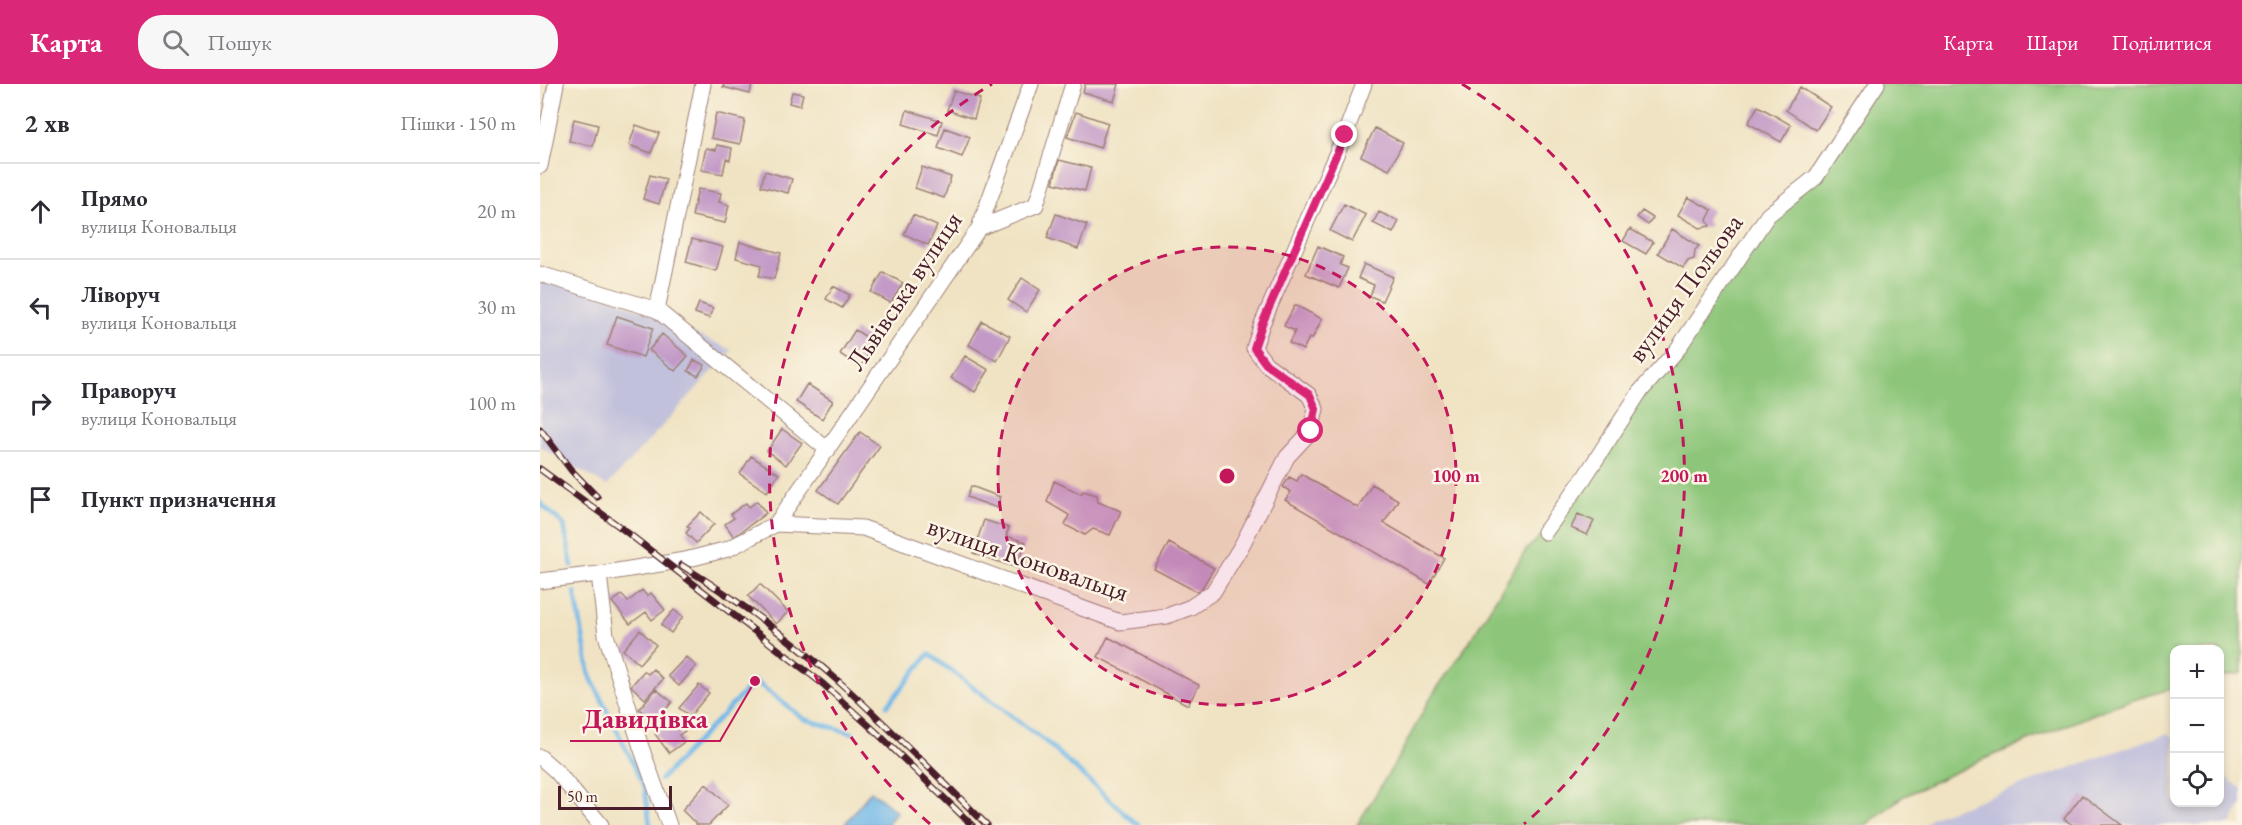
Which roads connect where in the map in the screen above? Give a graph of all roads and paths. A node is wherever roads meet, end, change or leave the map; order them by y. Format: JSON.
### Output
{"nodes":[{"id":1,"x":556,"y":84,"type":"edge"},
{"id":2,"x":703,"y":84,"type":"edge"},
{"id":3,"x":1031,"y":84,"type":"edge"},
{"id":4,"x":1074,"y":84,"type":"edge"},
{"id":5,"x":1364,"y":84,"type":"edge"},
{"id":6,"x":1877,"y":84,"type":"edge"},
{"id":7,"x":540,"y":165,"type":"edge"},
{"id":8,"x":979,"y":228,"type":"junction"},
{"id":9,"x":540,"y":274,"type":"edge"},
{"id":10,"x":657,"y":310,"type":"junction"},
{"id":11,"x":828,"y":450,"type":"junction"},
{"id":12,"x":776,"y":524,"type":"junction"},
{"id":13,"x":1545,"y":532,"type":"dead end"},
{"id":14,"x":598,"y":574,"type":"junction"},
{"id":15,"x":540,"y":581,"type":"edge"},
{"id":16,"x":540,"y":757,"type":"edge"},
{"id":17,"x":601,"y":825,"type":"edge"},
{"id":18,"x":669,"y":825,"type":"edge"}],
"edges":[{"from":1,"to":7,"type":"street"},
{"from":2,"to":10,"type":"street"},
{"from":3,"to":8,"type":"street","name":"Львівська вулиця"},
{"from":4,"to":8,"type":"street"},
{"from":5,"to":12,"type":"street","name":"вулиця Коновальця"},
{"from":6,"to":13,"type":"street","name":"вулиця Польова"},
{"from":8,"to":11,"type":"street","name":"Львівська вулиця"},
{"from":9,"to":10,"type":"street"},
{"from":10,"to":11,"type":"street"},
{"from":11,"to":12,"type":"street","name":"Львівська вулиця"},
{"from":12,"to":14,"type":"street"},
{"from":14,"to":15,"type":"street"},
{"from":14,"to":18,"type":"street"},
{"from":16,"to":17,"type":"street"}]}
